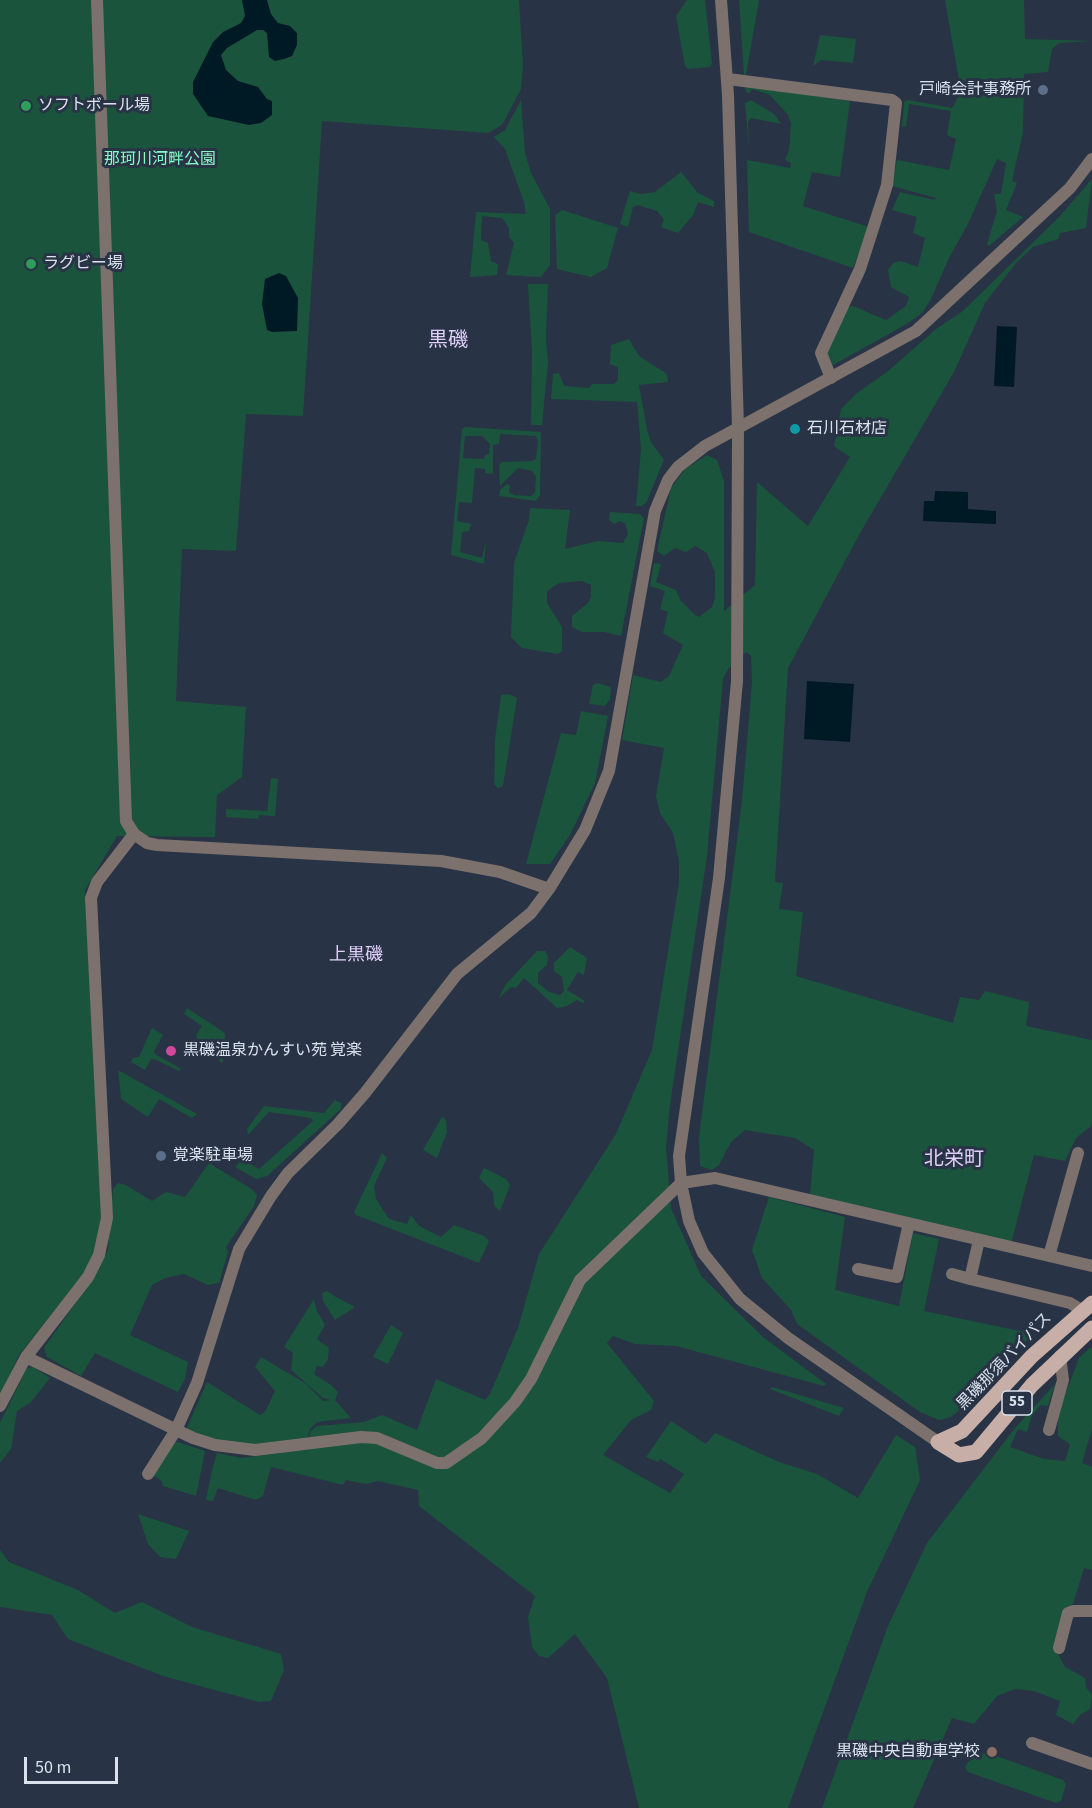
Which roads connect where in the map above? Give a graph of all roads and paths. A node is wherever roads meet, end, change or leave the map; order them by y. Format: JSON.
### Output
{"nodes":[{"id":1,"x":97,"y":0,"type":"edge"},
{"id":2,"x":721,"y":0,"type":"edge"},
{"id":3,"x":728,"y":79,"type":"junction"},
{"id":4,"x":1092,"y":159,"type":"edge"},
{"id":5,"x":831,"y":378,"type":"junction"},
{"id":6,"x":738,"y":428,"type":"junction"},
{"id":7,"x":134,"y":834,"type":"junction"},
{"id":8,"x":549,"y":889,"type":"junction"},
{"id":9,"x":1078,"y":1153,"type":"dead end"},
{"id":10,"x":681,"y":1183,"type":"junction"},
{"id":11,"x":909,"y":1223,"type":"junction"},
{"id":12,"x":979,"y":1240,"type":"junction"},
{"id":13,"x":1049,"y":1256,"type":"junction"},
{"id":14,"x":1092,"y":1266,"type":"edge"},
{"id":15,"x":858,"y":1269,"type":"dead end"},
{"id":16,"x":952,"y":1274,"type":"dead end"},
{"id":17,"x":970,"y":1278,"type":"junction"},
{"id":18,"x":1087,"y":1307,"type":"edge"},
{"id":19,"x":1092,"y":1328,"type":"edge"},
{"id":20,"x":1060,"y":1356,"type":"junction"},
{"id":21,"x":26,"y":1357,"type":"junction"},
{"id":22,"x":0,"y":1406,"type":"edge"},
{"id":23,"x":176,"y":1430,"type":"junction"},
{"id":24,"x":1049,"y":1430,"type":"dead end"},
{"id":25,"x":938,"y":1442,"type":"junction"},
{"id":26,"x":148,"y":1474,"type":"dead end"},
{"id":27,"x":1092,"y":1611,"type":"edge"},
{"id":28,"x":1059,"y":1648,"type":"dead end"},
{"id":29,"x":1032,"y":1743,"type":"dead end"},
{"id":30,"x":1092,"y":1764,"type":"edge"}],
"edges":[{"from":1,"to":7,"type":"street"},
{"from":2,"to":3,"type":"street"},
{"from":3,"to":5,"type":"street"},
{"from":3,"to":6,"type":"street"},
{"from":4,"to":5,"type":"street"},
{"from":5,"to":6,"type":"street"},
{"from":6,"to":8,"type":"street"},
{"from":6,"to":10,"type":"street"},
{"from":7,"to":8,"type":"street"},
{"from":7,"to":21,"type":"street"},
{"from":8,"to":23,"type":"street"},
{"from":9,"to":13,"type":"street"},
{"from":10,"to":11,"type":"street"},
{"from":10,"to":23,"type":"street"},
{"from":10,"to":25,"type":"street"},
{"from":11,"to":12,"type":"street"},
{"from":11,"to":15,"type":"street"},
{"from":12,"to":13,"type":"street"},
{"from":12,"to":17,"type":"street"},
{"from":13,"to":14,"type":"street"},
{"from":16,"to":17,"type":"street"},
{"from":17,"to":18,"type":"street"},
{"from":18,"to":25,"type":"main road","name":"黒磯那須バイパス","number":"55"},
{"from":19,"to":20,"type":"main road","number":"55"},
{"from":20,"to":24,"type":"street"},
{"from":20,"to":25,"type":"main road","number":"55"},
{"from":21,"to":22,"type":"street"},
{"from":21,"to":23,"type":"street"},
{"from":23,"to":26,"type":"street"},
{"from":27,"to":28,"type":"street"},
{"from":29,"to":30,"type":"street"}]}
